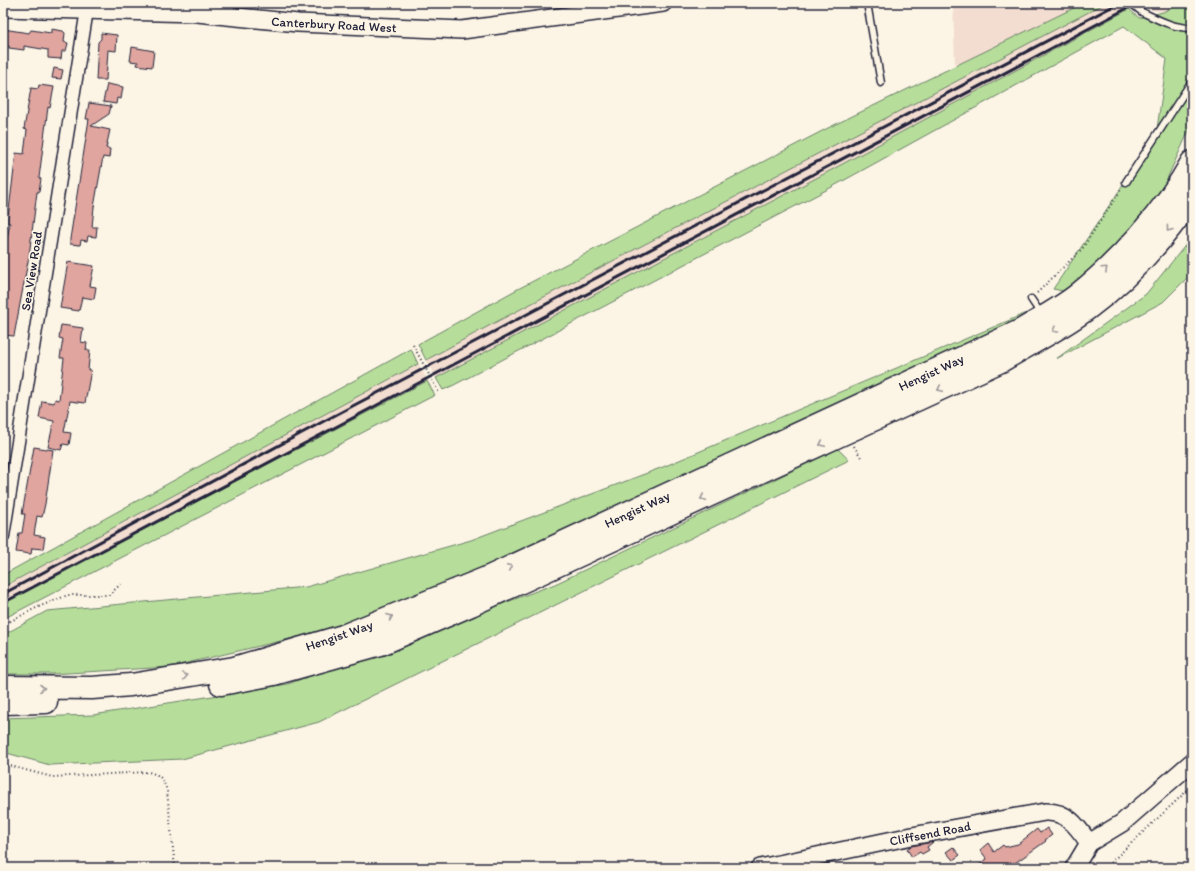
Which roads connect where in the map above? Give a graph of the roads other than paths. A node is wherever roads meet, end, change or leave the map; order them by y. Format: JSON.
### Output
{"nodes":[{"id":1,"x":663,"y":3,"type":"edge"},
{"id":2,"x":867,"y":3,"type":"edge"},
{"id":3,"x":1131,"y":3,"type":"edge"},
{"id":4,"x":114,"y":7,"type":"edge"},
{"id":5,"x":3,"y":8,"type":"edge"},
{"id":6,"x":87,"y":10,"type":"junction"},
{"id":7,"x":1192,"y":28,"type":"edge"},
{"id":8,"x":1192,"y":81,"type":"edge"},
{"id":9,"x":881,"y":83,"type":"dead end"},
{"id":10,"x":1192,"y":162,"type":"edge"},
{"id":11,"x":1126,"y":182,"type":"road end"},
{"id":12,"x":1192,"y":198,"type":"edge"},
{"id":13,"x":1031,"y":299,"type":"road end"},
{"id":14,"x":1043,"y":317,"type":"junction"},
{"id":15,"x":3,"y":536,"type":"edge"},
{"id":16,"x":3,"y":687,"type":"edge"},
{"id":17,"x":3,"y":703,"type":"edge"},
{"id":18,"x":1192,"y":762,"type":"edge"},
{"id":19,"x":1089,"y":843,"type":"junction"},
{"id":20,"x":760,"y":868,"type":"edge"},
{"id":21,"x":1074,"y":868,"type":"edge"}],
"edges":[{"from":1,"to":4,"type":"street","name":"Canterbury Road West"},
{"from":2,"to":9,"type":"lane"},
{"from":3,"to":7,"type":"lane","bridge":true},
{"from":4,"to":6,"type":"street","name":"Canterbury Road West"},
{"from":5,"to":6,"type":"street","name":"Canterbury Road West"},
{"from":6,"to":15,"type":"street","name":"Sea View Road"},
{"from":8,"to":11,"type":"lane"},
{"from":14,"to":10,"type":"highway","name":"Hengist Way","one_way":true},
{"from":12,"to":17,"type":"highway","name":"Hengist Way","one_way":true},
{"from":13,"to":14,"type":"lane"},
{"from":16,"to":14,"type":"highway","name":"Hengist Way","one_way":true},
{"from":18,"to":19,"type":"street"},
{"from":19,"to":20,"type":"street","name":"Cliffsend Road"},
{"from":19,"to":21,"type":"street"}]}
